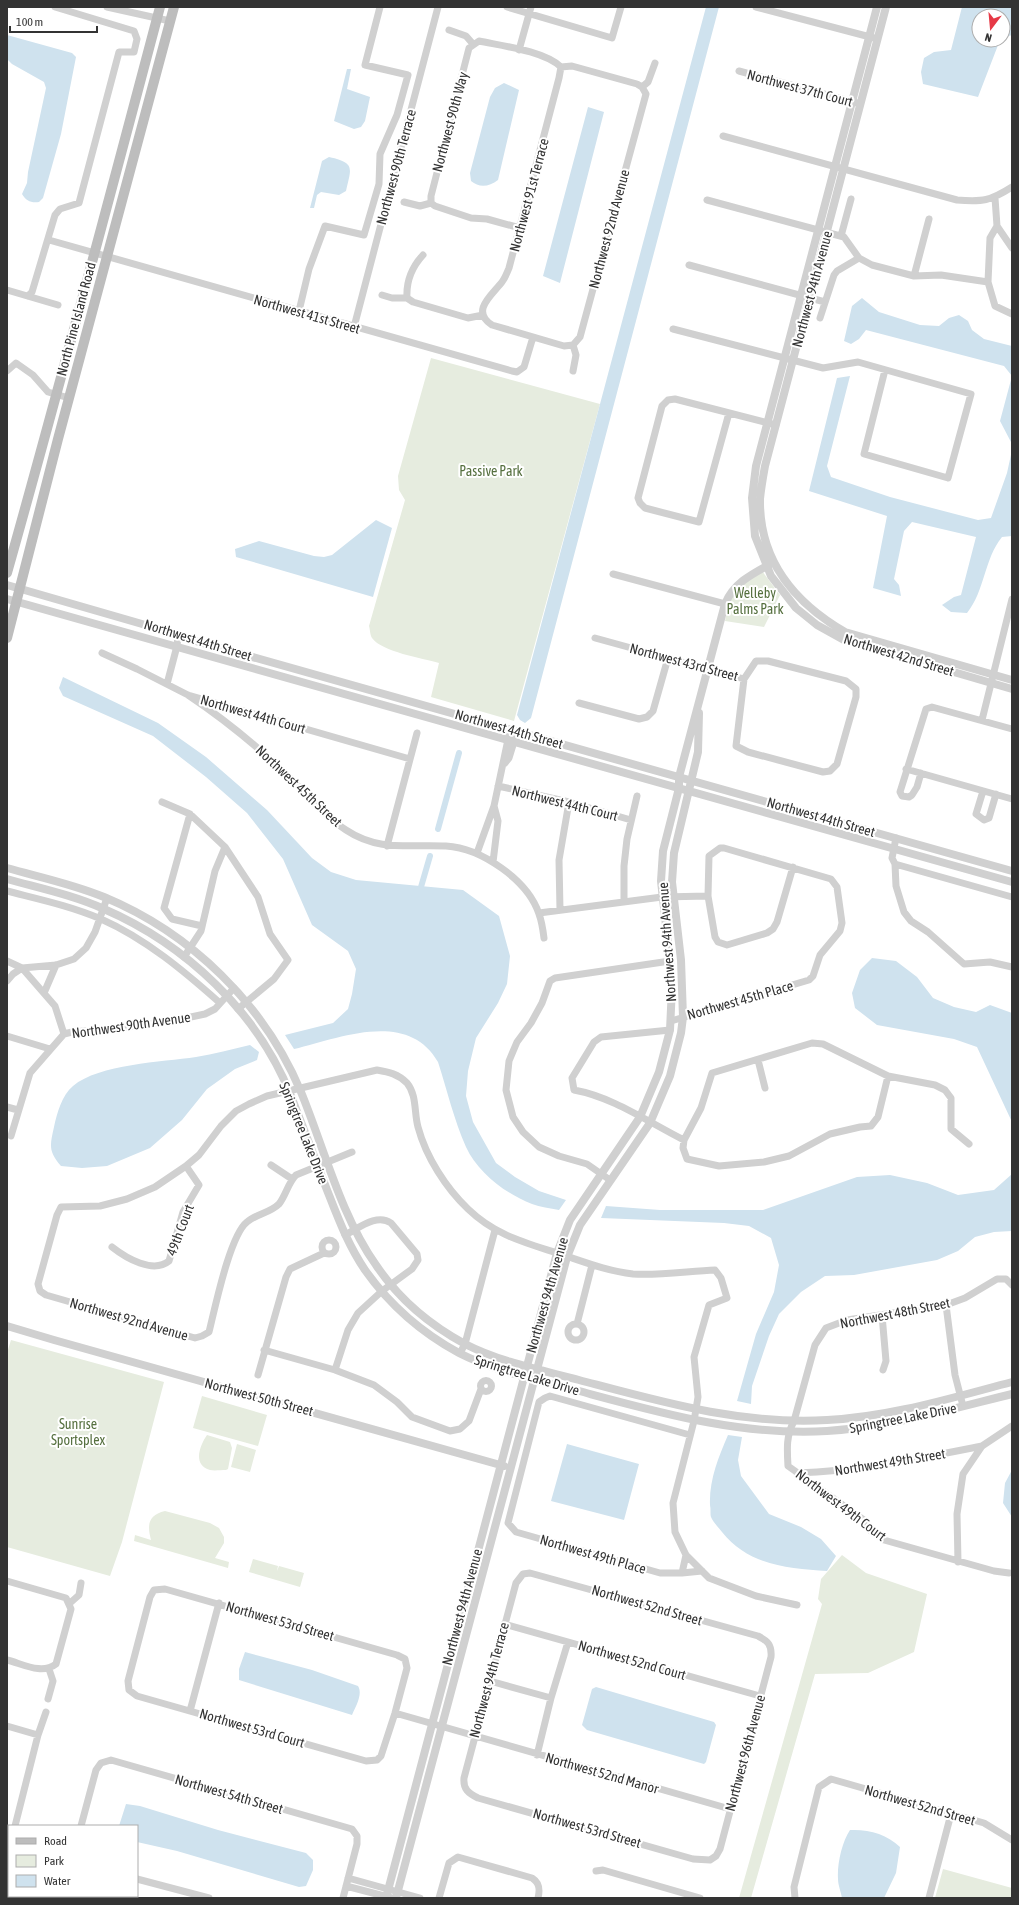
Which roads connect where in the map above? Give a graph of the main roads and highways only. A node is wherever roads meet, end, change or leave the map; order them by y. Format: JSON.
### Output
{"nodes":[{"id":1,"x":160,"y":7,"type":"edge"},
{"id":2,"x":174,"y":7,"type":"edge"},
{"id":3,"x":7,"y":573,"type":"edge"},
{"id":4,"x":12,"y":601,"type":"edge"},
{"id":5,"x":7,"y":638,"type":"edge"}],
"edges":[{"from":1,"to":3,"type":"main road","name":"North Pine Island Road"},
{"from":2,"to":4,"type":"main road","name":"North Pine Island Road"},
{"from":4,"to":5,"type":"main road","name":"North Pine Island Road"}]}
